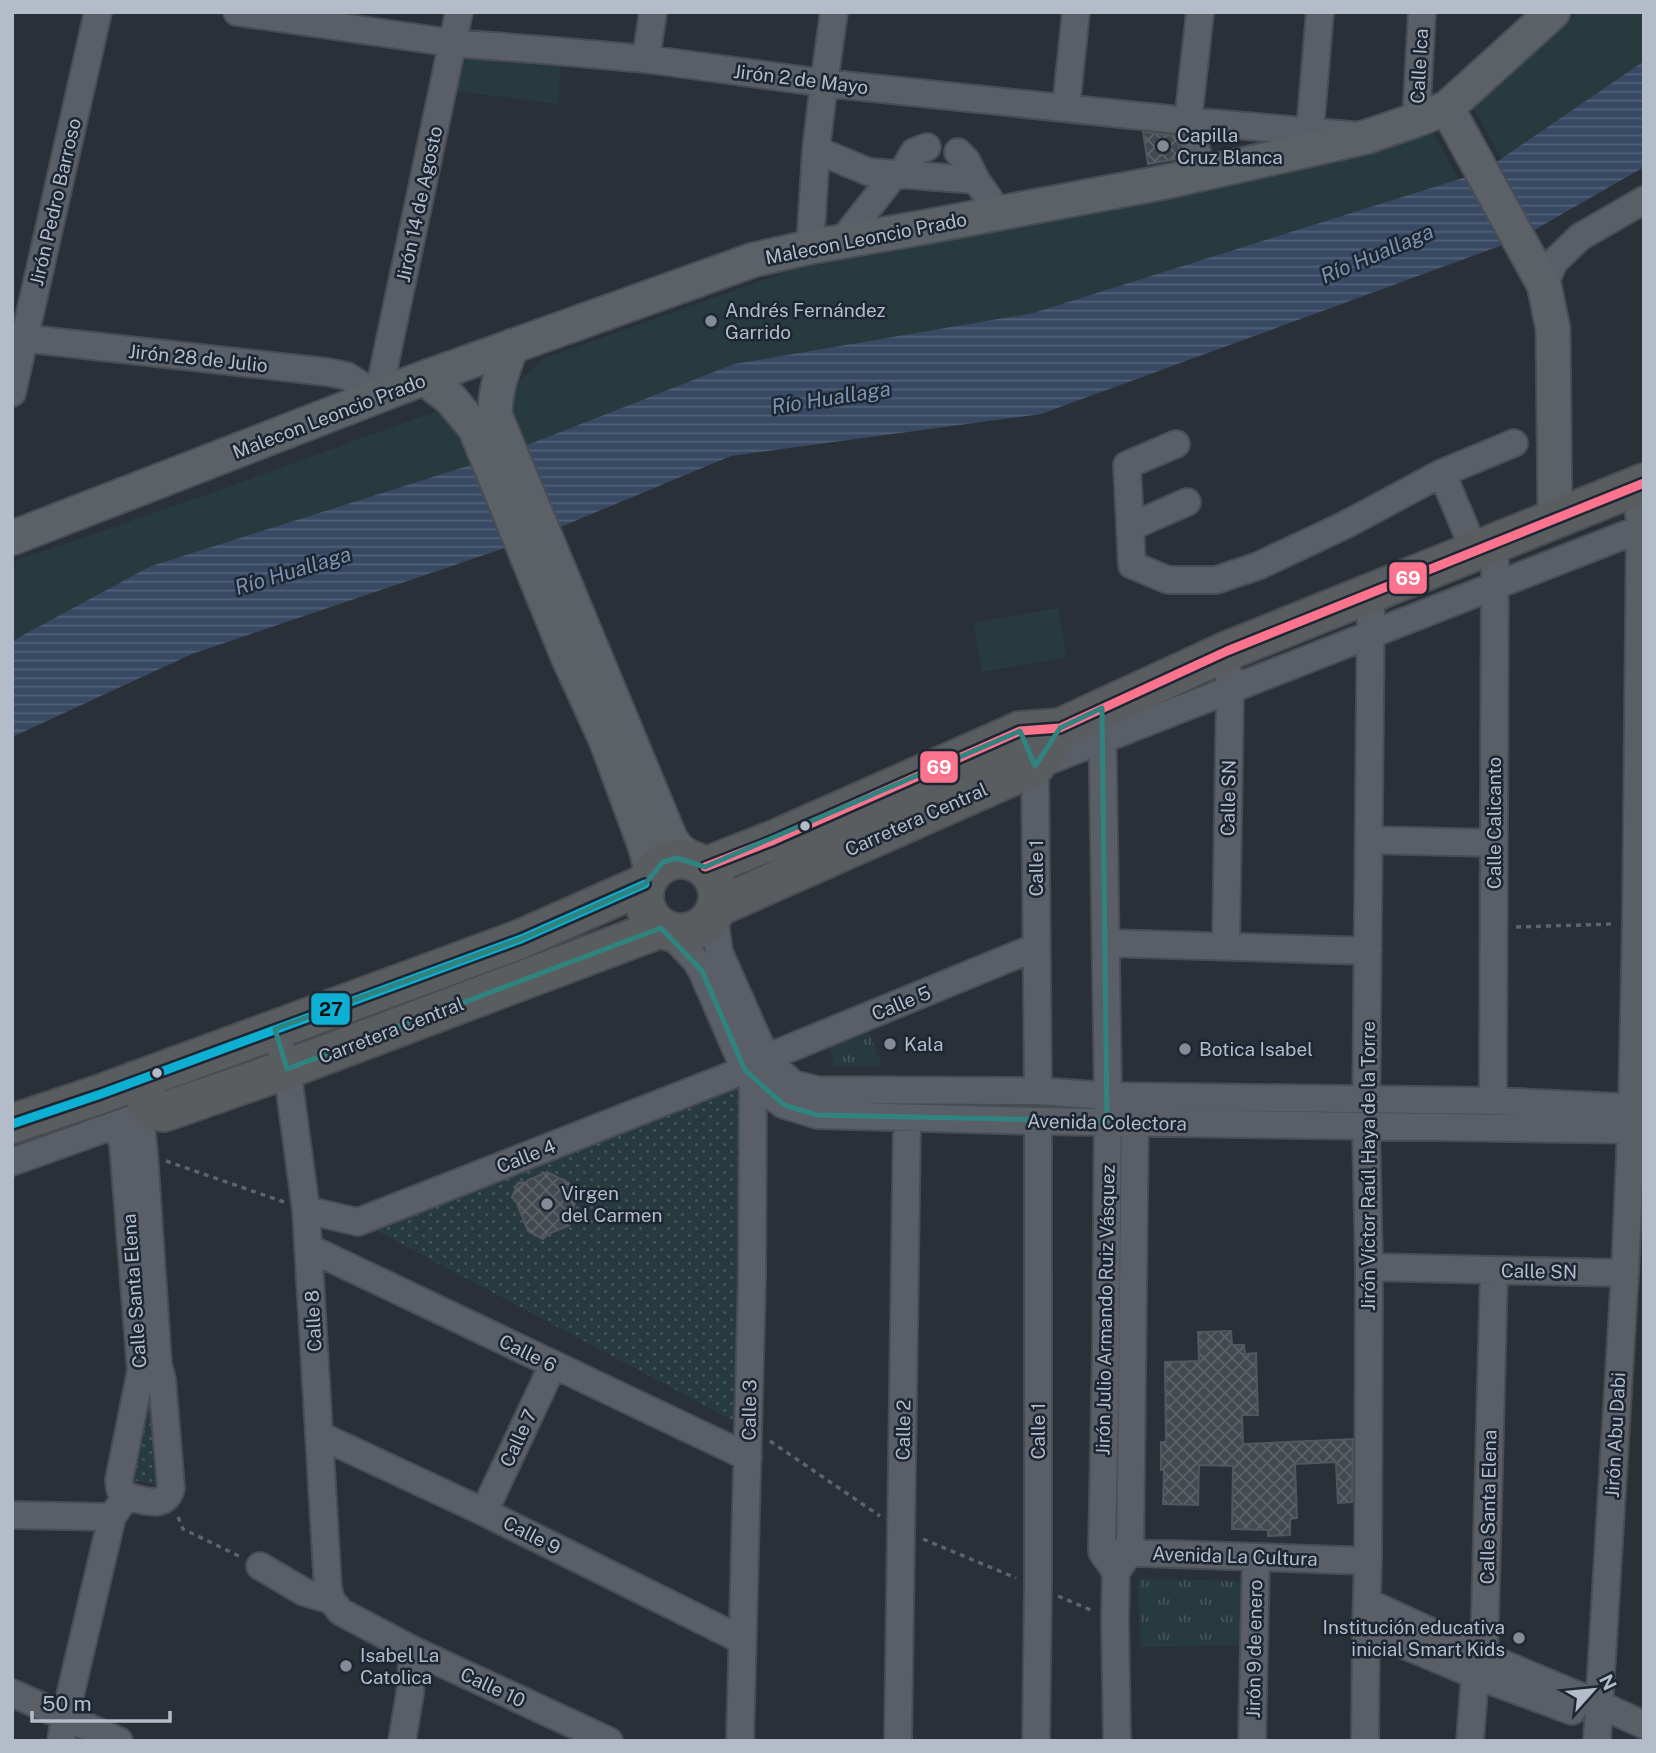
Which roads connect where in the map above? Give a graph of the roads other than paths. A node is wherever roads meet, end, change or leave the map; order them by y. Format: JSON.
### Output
{"nodes":[{"id":1,"x":98,"y":12,"type":"edge"},
{"id":2,"x":237,"y":12,"type":"edge"},
{"id":3,"x":459,"y":12,"type":"edge"},
{"id":4,"x":653,"y":12,"type":"edge"},
{"id":5,"x":834,"y":12,"type":"edge"},
{"id":6,"x":1076,"y":12,"type":"edge"},
{"id":7,"x":1200,"y":12,"type":"edge"},
{"id":8,"x":1320,"y":12,"type":"edge"},
{"id":9,"x":1422,"y":12,"type":"edge"},
{"id":10,"x":1553,"y":12,"type":"edge"},
{"id":11,"x":310,"y":17,"type":"edge"},
{"id":12,"x":453,"y":43,"type":"junction"},
{"id":13,"x":646,"y":60,"type":"junction"},
{"id":14,"x":824,"y":83,"type":"junction"},
{"id":15,"x":1066,"y":107,"type":"junction"},
{"id":16,"x":1447,"y":108,"type":"junction"},
{"id":17,"x":1416,"y":120,"type":"junction"},
{"id":18,"x":1188,"y":121,"type":"junction"},
{"id":19,"x":1310,"y":131,"type":"junction"},
{"id":20,"x":1366,"y":137,"type":"junction"},
{"id":21,"x":927,"y":147,"type":"dead end"},
{"id":22,"x":816,"y":150,"type":"junction"},
{"id":23,"x":958,"y":152,"type":"dead end"},
{"id":24,"x":1203,"y":173,"type":"junction"},
{"id":25,"x":898,"y":175,"type":"junction"},
{"id":26,"x":976,"y":180,"type":"junction"},
{"id":27,"x":1644,"y":200,"type":"edge"},
{"id":28,"x":999,"y":213,"type":"junction"},
{"id":29,"x":826,"y":244,"type":"junction"},
{"id":30,"x":1543,"y":283,"type":"junction"},
{"id":31,"x":18,"y":338,"type":"edge"},
{"id":32,"x":512,"y":346,"type":"junction"},
{"id":33,"x":424,"y":378,"type":"junction"},
{"id":34,"x":12,"y":393,"type":"edge"},
{"id":35,"x":378,"y":396,"type":"junction"},
{"id":36,"x":485,"y":421,"type":"junction"},
{"id":37,"x":1514,"y":443,"type":"dead end"},
{"id":38,"x":1176,"y":444,"type":"dead end"},
{"id":39,"x":1442,"y":473,"type":"junction"},
{"id":40,"x":1641,"y":484,"type":"edge"},
{"id":41,"x":1187,"y":502,"type":"dead end"},
{"id":42,"x":1555,"y":519,"type":"junction"},
{"id":43,"x":1130,"y":527,"type":"junction"},
{"id":44,"x":1640,"y":529,"type":"junction"},
{"id":45,"x":12,"y":538,"type":"edge"},
{"id":46,"x":1485,"y":548,"type":"junction"},
{"id":47,"x":1496,"y":587,"type":"junction"},
{"id":48,"x":1371,"y":592,"type":"junction"},
{"id":49,"x":1370,"y":634,"type":"junction"},
{"id":50,"x":1227,"y":651,"type":"junction"},
{"id":51,"x":580,"y":655,"type":"junction"},
{"id":52,"x":1230,"y":690,"type":"junction"},
{"id":53,"x":1103,"y":724,"type":"junction"},
{"id":54,"x":1060,"y":728,"type":"junction"},
{"id":55,"x":1020,"y":731,"type":"junction"},
{"id":56,"x":1035,"y":766,"type":"junction"},
{"id":57,"x":1368,"y":840,"type":"junction"},
{"id":58,"x":1494,"y":843,"type":"junction"},
{"id":59,"x":698,"y":864,"type":"junction"},
{"id":60,"x":648,"y":878,"type":"junction"},
{"id":61,"x":715,"y":911,"type":"junction"},
{"id":62,"x":665,"y":930,"type":"junction"},
{"id":63,"x":1106,"y":943,"type":"junction"},
{"id":64,"x":1226,"y":946,"type":"junction"},
{"id":65,"x":1036,"y":947,"type":"junction"},
{"id":66,"x":1367,"y":951,"type":"junction"},
{"id":67,"x":275,"y":1029,"type":"junction"},
{"id":68,"x":287,"y":1069,"type":"junction"},
{"id":69,"x":754,"y":1069,"type":"junction"},
{"id":70,"x":1038,"y":1091,"type":"junction"},
{"id":71,"x":1366,"y":1099,"type":"junction"},
{"id":72,"x":1493,"y":1101,"type":"junction"},
{"id":73,"x":143,"y":1102,"type":"junction"},
{"id":74,"x":1107,"y":1109,"type":"junction"},
{"id":75,"x":1135,"y":1109,"type":"junction"},
{"id":76,"x":907,"y":1118,"type":"junction"},
{"id":77,"x":1637,"y":1119,"type":"edge"},
{"id":78,"x":1038,"y":1121,"type":"junction"},
{"id":79,"x":12,"y":1124,"type":"edge"},
{"id":80,"x":116,"y":1126,"type":"junction"},
{"id":81,"x":1366,"y":1127,"type":"junction"},
{"id":82,"x":12,"y":1162,"type":"edge"},
{"id":83,"x":306,"y":1210,"type":"junction"},
{"id":84,"x":309,"y":1248,"type":"junction"},
{"id":85,"x":1369,"y":1266,"type":"junction"},
{"id":86,"x":1494,"y":1270,"type":"junction"},
{"id":87,"x":1625,"y":1273,"type":"junction"},
{"id":88,"x":1119,"y":1355,"type":"junction"},
{"id":89,"x":552,"y":1365,"type":"junction"},
{"id":90,"x":319,"y":1435,"type":"junction"},
{"id":91,"x":748,"y":1457,"type":"junction"},
{"id":92,"x":119,"y":1507,"type":"junction"},
{"id":93,"x":484,"y":1511,"type":"junction"},
{"id":94,"x":12,"y":1515,"type":"edge"},
{"id":95,"x":1116,"y":1558,"type":"junction"},
{"id":96,"x":1256,"y":1558,"type":"junction"},
{"id":97,"x":1368,"y":1561,"type":"junction"},
{"id":98,"x":260,"y":1566,"type":"road end"},
{"id":99,"x":1367,"y":1602,"type":"junction"},
{"id":100,"x":336,"y":1606,"type":"junction"},
{"id":101,"x":1366,"y":1629,"type":"junction"},
{"id":102,"x":742,"y":1640,"type":"junction"},
{"id":103,"x":414,"y":1650,"type":"junction"},
{"id":104,"x":1479,"y":1666,"type":"junction"},
{"id":105,"x":12,"y":1693,"type":"edge"},
{"id":106,"x":1598,"y":1722,"type":"edge"},
{"id":107,"x":1644,"y":1726,"type":"edge"},
{"id":108,"x":63,"y":1729,"type":"edge"},
{"id":109,"x":120,"y":1741,"type":"edge"},
{"id":110,"x":402,"y":1741,"type":"edge"},
{"id":111,"x":609,"y":1741,"type":"edge"},
{"id":112,"x":740,"y":1741,"type":"edge"},
{"id":113,"x":898,"y":1741,"type":"edge"},
{"id":114,"x":1036,"y":1741,"type":"edge"},
{"id":115,"x":1117,"y":1741,"type":"edge"},
{"id":116,"x":1252,"y":1741,"type":"edge"},
{"id":117,"x":1365,"y":1741,"type":"edge"},
{"id":118,"x":1470,"y":1741,"type":"edge"},
{"id":119,"x":1637,"y":1741,"type":"edge"}],
"edges":[{"from":1,"to":31,"type":"street","name":"Jirón Pedro Barroso"},
{"from":2,"to":11,"type":"street","name":"Jirón 2 de Mayo"},
{"from":3,"to":12,"type":"street","name":"Jirón 14 de Agosto"},
{"from":4,"to":13,"type":"street"},
{"from":5,"to":14,"type":"street"},
{"from":6,"to":15,"type":"street"},
{"from":7,"to":18,"type":"street"},
{"from":8,"to":19,"type":"street"},
{"from":9,"to":17,"type":"street","name":"Calle Ica"},
{"from":10,"to":16,"type":"main road","name":"Malecon Leoncio Prado"},
{"from":11,"to":12,"type":"street","name":"Jirón 2 de Mayo"},
{"from":12,"to":13,"type":"street","name":"Jirón 2 de Mayo"},
{"from":12,"to":35,"type":"street","name":"Jirón 14 de Agosto"},
{"from":13,"to":14,"type":"street","name":"Jirón 2 de Mayo"},
{"from":14,"to":15,"type":"street","name":"Jirón 2 de Mayo"},
{"from":14,"to":22,"type":"street"},
{"from":15,"to":18,"type":"street","name":"Jirón 2 de Mayo"},
{"from":16,"to":17,"type":"main road","name":"Malecon Leoncio Prado"},
{"from":16,"to":30,"type":"main road"},
{"from":17,"to":20,"type":"main road","name":"Malecon Leoncio Prado"},
{"from":18,"to":19,"type":"street","name":"Jirón 2 de Mayo"},
{"from":18,"to":24,"type":"street"},
{"from":19,"to":20,"type":"street","name":"Jirón 2 de Mayo"},
{"from":20,"to":24,"type":"main road","name":"Malecon Leoncio Prado"},
{"from":21,"to":25,"type":"street"},
{"from":22,"to":25,"type":"street"},
{"from":22,"to":29,"type":"street"},
{"from":23,"to":26,"type":"street"},
{"from":24,"to":28,"type":"main road","name":"Malecon Leoncio Prado"},
{"from":25,"to":26,"type":"street"},
{"from":25,"to":29,"type":"street"},
{"from":26,"to":28,"type":"street"},
{"from":27,"to":30,"type":"street"},
{"from":28,"to":29,"type":"main road","name":"Malecon Leoncio Prado"},
{"from":29,"to":32,"type":"main road","name":"Malecon Leoncio Prado"},
{"from":30,"to":42,"type":"main road"},
{"from":31,"to":34,"type":"street","name":"Jirón Pedro Barroso"},
{"from":31,"to":35,"type":"street","name":"Jirón 28 de Julio"},
{"from":32,"to":33,"type":"main road","name":"Malecon Leoncio Prado"},
{"from":32,"to":36,"type":"main road"},
{"from":33,"to":35,"type":"main road","name":"Malecon Leoncio Prado"},
{"from":33,"to":36,"type":"main road"},
{"from":35,"to":45,"type":"main road","name":"Malecon Leoncio Prado"},
{"from":36,"to":51,"type":"main road"},
{"from":37,"to":39,"type":"street"},
{"from":38,"to":43,"type":"street"},
{"from":39,"to":43,"type":"street"},
{"from":39,"to":46,"type":"street"},
{"from":40,"to":42,"type":"highway","name":"Carretera Central"},
{"from":40,"to":44,"type":"street","name":"Jirón Abu Dabi"},
{"from":41,"to":43,"type":"street"},
{"from":42,"to":46,"type":"highway","name":"Carretera Central"},
{"from":44,"to":47,"type":"street"},
{"from":44,"to":77,"type":"street","name":"Jirón Abu Dabi"},
{"from":46,"to":47,"type":"street","name":"Calle Calicanto"},
{"from":46,"to":48,"type":"highway","name":"Carretera Central"},
{"from":47,"to":49,"type":"street"},
{"from":47,"to":58,"type":"street","name":"Calle Calicanto"},
{"from":48,"to":49,"type":"street","name":"Jirón Víctor Raúl Haya de la Torre"},
{"from":48,"to":50,"type":"highway","name":"Carretera Central"},
{"from":49,"to":52,"type":"street"},
{"from":49,"to":57,"type":"street","name":"Jirón Víctor Raúl Haya de la Torre"},
{"from":50,"to":52,"type":"street","name":"Calle SN"},
{"from":50,"to":53,"type":"highway","name":"Carretera Central"},
{"from":51,"to":59,"type":"main road"},
{"from":51,"to":60,"type":"main road"},
{"from":52,"to":53,"type":"street"},
{"from":52,"to":64,"type":"street","name":"Calle SN"},
{"from":53,"to":54,"type":"highway","name":"Carretera Central"},
{"from":53,"to":56,"type":"street"},
{"from":53,"to":63,"type":"street","name":"Jirón Julio Armando Ruiz Vásquez"},
{"from":54,"to":55,"type":"highway","name":"Carretera Central"},
{"from":54,"to":56,"type":"highway"},
{"from":55,"to":56,"type":"street","name":"Calle 1"},
{"from":55,"to":59,"type":"highway","name":"Carretera Central"},
{"from":56,"to":61,"type":"highway","name":"Carretera Central"},
{"from":56,"to":65,"type":"street","name":"Calle 1"},
{"from":57,"to":58,"type":"street"},
{"from":57,"to":66,"type":"street","name":"Jirón Víctor Raúl Haya de la Torre"},
{"from":58,"to":72,"type":"street","name":"Calle Calicanto"},
{"from":59,"to":60,"type":"highway"},
{"from":59,"to":61,"type":"highway"},
{"from":60,"to":62,"type":"highway"},
{"from":60,"to":67,"type":"highway","name":"Carretera Central"},
{"from":61,"to":62,"type":"highway"},
{"from":61,"to":69,"type":"street","name":"Avenida Colectora"},
{"from":62,"to":68,"type":"highway","name":"Carretera Central"},
{"from":62,"to":69,"type":"street","name":"Avenida Colectora"},
{"from":63,"to":64,"type":"street"},
{"from":63,"to":74,"type":"street","name":"Jirón Julio Armando Ruiz Vásquez"},
{"from":64,"to":66,"type":"street"},
{"from":65,"to":69,"type":"street","name":"Calle 5"},
{"from":65,"to":70,"type":"street","name":"Calle 1"},
{"from":66,"to":71,"type":"street","name":"Jirón Víctor Raúl Haya de la Torre"},
{"from":67,"to":68,"type":"street","name":"Calle 8"},
{"from":67,"to":73,"type":"highway","name":"Carretera Central"},
{"from":68,"to":73,"type":"highway","name":"Carretera Central"},
{"from":68,"to":83,"type":"street","name":"Calle 8"},
{"from":69,"to":70,"type":"street","name":"Avenida Colectora"},
{"from":69,"to":76,"type":"street","name":"Avenida Colectora"},
{"from":69,"to":83,"type":"street","name":"Calle 4"},
{"from":69,"to":91,"type":"street","name":"Calle 3"},
{"from":70,"to":74,"type":"street","name":"Avenida Colectora"},
{"from":71,"to":72,"type":"street","name":"Avenida Colectora"},
{"from":71,"to":75,"type":"street","name":"Avenida Colectora"},
{"from":71,"to":81,"type":"street","name":"Jirón Víctor Raúl Haya de la Torre"},
{"from":72,"to":77,"type":"street","name":"Avenida Colectora"},
{"from":73,"to":79,"type":"highway","name":"Carretera Central"},
{"from":73,"to":80,"type":"street"},
{"from":73,"to":92,"type":"street"},
{"from":74,"to":75,"type":"street","name":"Avenida Colectora"},
{"from":74,"to":78,"type":"street","name":"Avenida Colectora"},
{"from":74,"to":88,"type":"street","name":"Jirón Julio Armando Ruiz Vásquez"},
{"from":75,"to":81,"type":"street","name":"Avenida Colectora"},
{"from":75,"to":88,"type":"street","name":"Jirón Julio Armando Ruiz Vásquez"},
{"from":76,"to":78,"type":"street","name":"Avenida Colectora"},
{"from":76,"to":113,"type":"street","name":"Calle 2"},
{"from":77,"to":81,"type":"street","name":"Avenida Colectora"},
{"from":77,"to":87,"type":"street","name":"Jirón Abu Dabi"},
{"from":78,"to":114,"type":"street","name":"Calle 1"},
{"from":80,"to":82,"type":"street"},
{"from":80,"to":92,"type":"street","name":"Calle Santa Elena"},
{"from":81,"to":85,"type":"street","name":"Jirón Víctor Raúl Haya de la Torre"},
{"from":83,"to":84,"type":"street","name":"Calle 8"},
{"from":84,"to":89,"type":"street","name":"Calle 6"},
{"from":84,"to":90,"type":"street","name":"Calle 8"},
{"from":85,"to":86,"type":"street","name":"Calle SN"},
{"from":85,"to":97,"type":"street","name":"Jirón Víctor Raúl Haya de la Torre"},
{"from":86,"to":87,"type":"street","name":"Calle SN"},
{"from":86,"to":104,"type":"street","name":"Calle Santa Elena"},
{"from":87,"to":106,"type":"street","name":"Jirón Abu Dabi"},
{"from":88,"to":95,"type":"street","name":"Jirón Julio Armando Ruiz Vásquez"},
{"from":89,"to":91,"type":"street","name":"Calle 6"},
{"from":89,"to":93,"type":"street","name":"Calle 7"},
{"from":90,"to":93,"type":"street","name":"Calle 9"},
{"from":90,"to":100,"type":"street","name":"Calle 8"},
{"from":91,"to":102,"type":"street","name":"Calle 3"},
{"from":92,"to":94,"type":"street"},
{"from":92,"to":108,"type":"street","name":"Calle Santa Elena"},
{"from":93,"to":102,"type":"street","name":"Calle 9"},
{"from":95,"to":96,"type":"street","name":"Avenida La Cultura"},
{"from":95,"to":115,"type":"street","name":"Jirón Julio Armando Ruiz Vásquez"},
{"from":96,"to":97,"type":"street","name":"Avenida La Cultura"},
{"from":96,"to":116,"type":"street","name":"Jirón 9 de enero"},
{"from":97,"to":99,"type":"street","name":"Jirón Víctor Raúl Haya de la Torre"},
{"from":98,"to":100,"type":"street","name":"Calle 10"},
{"from":99,"to":101,"type":"street","name":"Jirón Víctor Raúl Haya de la Torre"},
{"from":99,"to":104,"type":"street"},
{"from":100,"to":103,"type":"street","name":"Calle 10"},
{"from":101,"to":104,"type":"street"},
{"from":101,"to":117,"type":"street","name":"Jirón Víctor Raúl Haya de la Torre"},
{"from":102,"to":112,"type":"street","name":"Calle 3"},
{"from":103,"to":110,"type":"street"},
{"from":103,"to":111,"type":"street","name":"Calle 10"},
{"from":104,"to":106,"type":"street"},
{"from":104,"to":118,"type":"street","name":"Calle Santa Elena"},
{"from":105,"to":108,"type":"street"},
{"from":106,"to":107,"type":"street"},
{"from":106,"to":119,"type":"street"},
{"from":108,"to":109,"type":"street"}]}
